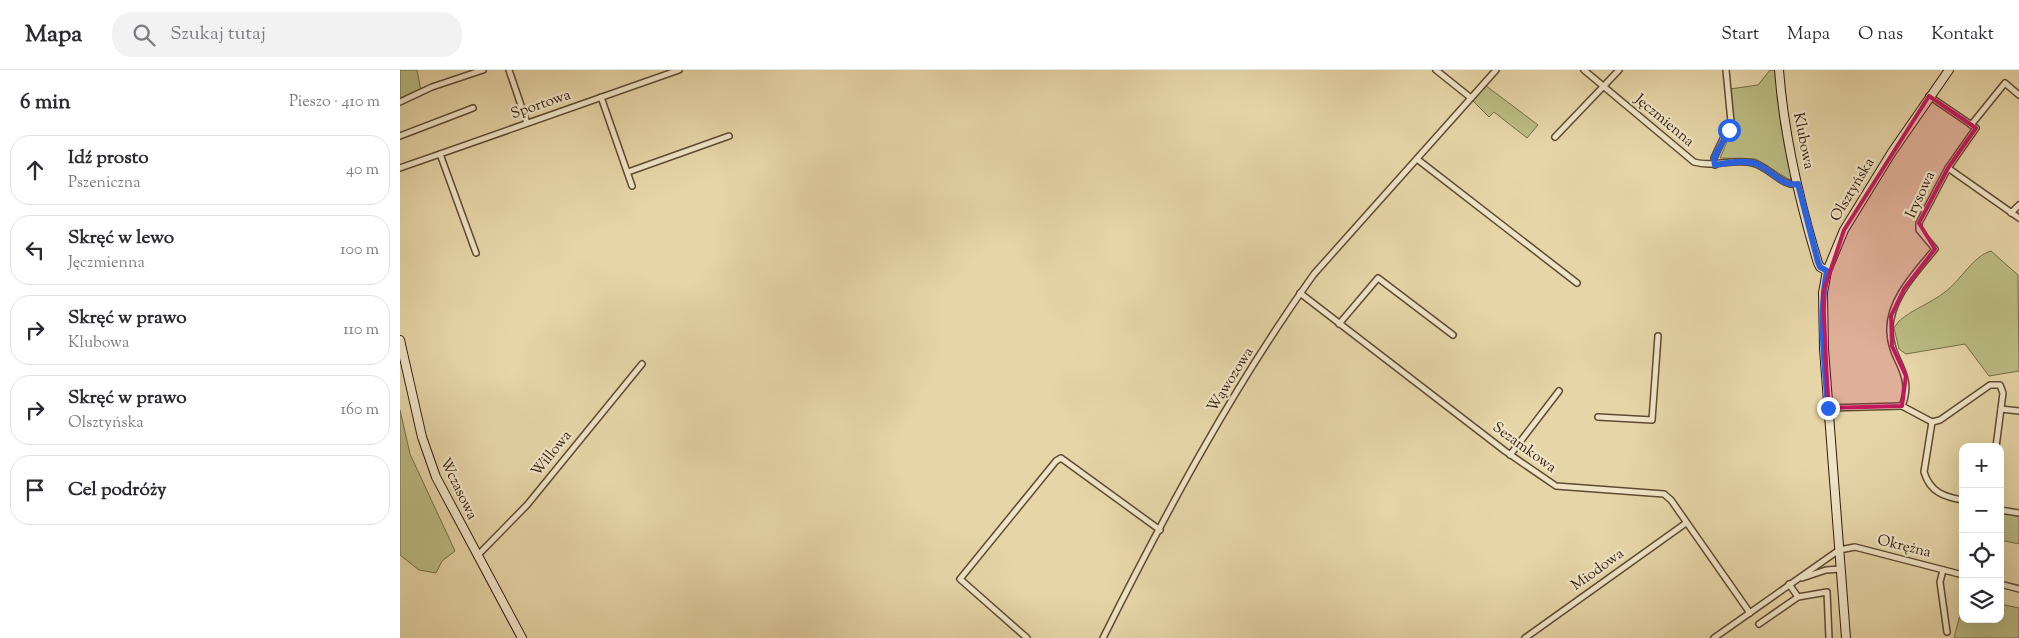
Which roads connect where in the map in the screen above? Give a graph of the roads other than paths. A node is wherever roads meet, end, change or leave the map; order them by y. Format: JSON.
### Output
{"nodes":[{"id":1,"x":483,"y":70,"type":"edge"},
{"id":2,"x":509,"y":70,"type":"edge"},
{"id":3,"x":679,"y":70,"type":"edge"},
{"id":4,"x":1436,"y":70,"type":"edge"},
{"id":5,"x":1496,"y":70,"type":"edge"},
{"id":6,"x":1584,"y":70,"type":"edge"},
{"id":7,"x":1619,"y":70,"type":"edge"},
{"id":8,"x":1726,"y":70,"type":"edge"},
{"id":9,"x":1779,"y":70,"type":"edge"},
{"id":10,"x":1949,"y":70,"type":"edge"},
{"id":11,"x":1602,"y":86,"type":"junction"},
{"id":12,"x":2019,"y":94,"type":"edge"},
{"id":13,"x":1929,"y":96,"type":"junction"},
{"id":14,"x":601,"y":97,"type":"junction"},
{"id":15,"x":1471,"y":98,"type":"junction"},
{"id":16,"x":400,"y":102,"type":"edge"},
{"id":17,"x":473,"y":108,"type":"dead end"},
{"id":18,"x":526,"y":124,"type":"junction"},
{"id":19,"x":1971,"y":124,"type":"junction"},
{"id":20,"x":400,"y":136,"type":"edge"},
{"id":21,"x":730,"y":136,"type":"dead end"},
{"id":22,"x":1555,"y":137,"type":"dead end"},
{"id":23,"x":440,"y":154,"type":"junction"},
{"id":24,"x":1417,"y":160,"type":"junction"},
{"id":25,"x":1715,"y":165,"type":"junction"},
{"id":26,"x":400,"y":168,"type":"edge"},
{"id":27,"x":1948,"y":168,"type":"junction"},
{"id":28,"x":628,"y":172,"type":"junction"},
{"id":29,"x":1798,"y":184,"type":"junction"},
{"id":30,"x":632,"y":186,"type":"dead end"},
{"id":31,"x":2019,"y":205,"type":"edge"},
{"id":32,"x":2011,"y":213,"type":"junction"},
{"id":33,"x":2019,"y":218,"type":"edge"},
{"id":34,"x":476,"y":253,"type":"dead end"},
{"id":35,"x":1827,"y":271,"type":"junction"},
{"id":36,"x":1577,"y":283,"type":"dead end"},
{"id":37,"x":1300,"y":293,"type":"junction"},
{"id":38,"x":1340,"y":324,"type":"junction"},
{"id":39,"x":1453,"y":334,"type":"dead end"},
{"id":40,"x":1658,"y":336,"type":"dead end"},
{"id":41,"x":400,"y":340,"type":"edge"},
{"id":42,"x":642,"y":364,"type":"dead end"},
{"id":43,"x":1559,"y":391,"type":"dead end"},
{"id":44,"x":1902,"y":406,"type":"junction"},
{"id":45,"x":1828,"y":408,"type":"junction"},
{"id":46,"x":2001,"y":409,"type":"junction"},
{"id":47,"x":2019,"y":411,"type":"edge"},
{"id":48,"x":1598,"y":417,"type":"dead end"},
{"id":49,"x":1932,"y":422,"type":"junction"},
{"id":50,"x":1997,"y":443,"type":"edge"},
{"id":51,"x":1510,"y":455,"type":"junction"},
{"id":52,"x":1959,"y":499,"type":"edge"},
{"id":53,"x":2004,"y":511,"type":"edge"},
{"id":54,"x":2019,"y":513,"type":"edge"},
{"id":55,"x":1686,"y":523,"type":"junction"},
{"id":56,"x":1160,"y":530,"type":"junction"},
{"id":57,"x":1839,"y":550,"type":"junction"},
{"id":58,"x":477,"y":556,"type":"junction"},
{"id":59,"x":1841,"y":569,"type":"junction"},
{"id":60,"x":1942,"y":570,"type":"junction"},
{"id":61,"x":1959,"y":574,"type":"edge"},
{"id":62,"x":1791,"y":583,"type":"junction"},
{"id":63,"x":2004,"y":585,"type":"edge"},
{"id":64,"x":2019,"y":589,"type":"edge"},
{"id":65,"x":1798,"y":597,"type":"junction"},
{"id":66,"x":1750,"y":612,"type":"junction"},
{"id":67,"x":1759,"y":624,"type":"dead end"},
{"id":68,"x":1946,"y":632,"type":"dead end"},
{"id":69,"x":1722,"y":636,"type":"edge"},
{"id":70,"x":522,"y":638,"type":"edge"},
{"id":71,"x":1027,"y":638,"type":"edge"},
{"id":72,"x":1102,"y":638,"type":"edge"},
{"id":73,"x":1525,"y":638,"type":"edge"},
{"id":74,"x":1714,"y":638,"type":"edge"},
{"id":75,"x":1829,"y":638,"type":"edge"},
{"id":76,"x":1846,"y":638,"type":"edge"}],
"edges":[{"from":1,"to":16,"type":"street"},
{"from":2,"to":18,"type":"street"},
{"from":3,"to":14,"type":"street","name":"Sportowa"},
{"from":4,"to":15,"type":"street"},
{"from":5,"to":15,"type":"street","name":"Wąwozowa"},
{"from":6,"to":11,"type":"street","name":"Jęczmienna"},
{"from":7,"to":11,"type":"street"},
{"from":8,"to":25,"type":"street"},
{"from":9,"to":29,"type":"street","name":"Klubowa"},
{"from":10,"to":13,"type":"street","name":"Olsztyńska"},
{"from":11,"to":22,"type":"street"},
{"from":11,"to":25,"type":"street","name":"Jęczmienna"},
{"from":12,"to":19,"type":"street"},
{"from":13,"to":19,"type":"street"},
{"from":13,"to":35,"type":"street","name":"Olsztyńska"},
{"from":14,"to":18,"type":"street","name":"Sportowa"},
{"from":14,"to":28,"type":"street"},
{"from":15,"to":24,"type":"street","name":"Wąwozowa"},
{"from":17,"to":20,"type":"street"},
{"from":18,"to":23,"type":"street","name":"Sportowa"},
{"from":19,"to":27,"type":"street","name":"Irysowa"},
{"from":21,"to":28,"type":"street"},
{"from":23,"to":26,"type":"street","name":"Sportowa"},
{"from":23,"to":34,"type":"street"},
{"from":24,"to":36,"type":"street"},
{"from":24,"to":37,"type":"street","name":"Wąwozowa"},
{"from":25,"to":29,"type":"street","name":"Jęczmienna"},
{"from":27,"to":32,"type":"street"},
{"from":27,"to":44,"type":"street","name":"Irysowa"},
{"from":28,"to":30,"type":"street"},
{"from":29,"to":35,"type":"street","name":"Klubowa"},
{"from":31,"to":32,"type":"street"},
{"from":32,"to":33,"type":"street"},
{"from":35,"to":45,"type":"street","name":"Olsztyńska"},
{"from":37,"to":38,"type":"street","name":"Sezamkowa"},
{"from":37,"to":56,"type":"street","name":"Wąwozowa"},
{"from":38,"to":39,"type":"street"},
{"from":38,"to":51,"type":"street","name":"Sezamkowa"},
{"from":40,"to":48,"type":"street"},
{"from":41,"to":58,"type":"street","name":"Wczasowa"},
{"from":42,"to":58,"type":"street","name":"Willowa"},
{"from":43,"to":51,"type":"street"},
{"from":44,"to":45,"type":"street"},
{"from":44,"to":49,"type":"street"},
{"from":45,"to":57,"type":"street","name":"Olsztyńska"},
{"from":46,"to":47,"type":"street"},
{"from":46,"to":49,"type":"street"},
{"from":46,"to":50,"type":"street"},
{"from":49,"to":52,"type":"street"},
{"from":51,"to":55,"type":"street","name":"Sezamkowa"},
{"from":53,"to":54,"type":"street"},
{"from":55,"to":66,"type":"street","name":"Sezamkowa"},
{"from":55,"to":73,"type":"street","name":"Miodowa"},
{"from":56,"to":71,"type":"street"},
{"from":56,"to":72,"type":"street","name":"Wąwozowa"},
{"from":57,"to":59,"type":"street","name":"Olsztyńska"},
{"from":57,"to":60,"type":"street","name":"Okrężna"},
{"from":57,"to":62,"type":"street"},
{"from":58,"to":70,"type":"street","name":"Wczasowa"},
{"from":59,"to":62,"type":"street"},
{"from":59,"to":76,"type":"street","name":"Olsztyńska"},
{"from":60,"to":61,"type":"street","name":"Okrężna"},
{"from":60,"to":68,"type":"street"},
{"from":62,"to":65,"type":"street"},
{"from":62,"to":66,"type":"street"},
{"from":63,"to":64,"type":"street"},
{"from":65,"to":67,"type":"street"},
{"from":65,"to":75,"type":"street"},
{"from":66,"to":69,"type":"street"},
{"from":69,"to":74,"type":"street"}]}
